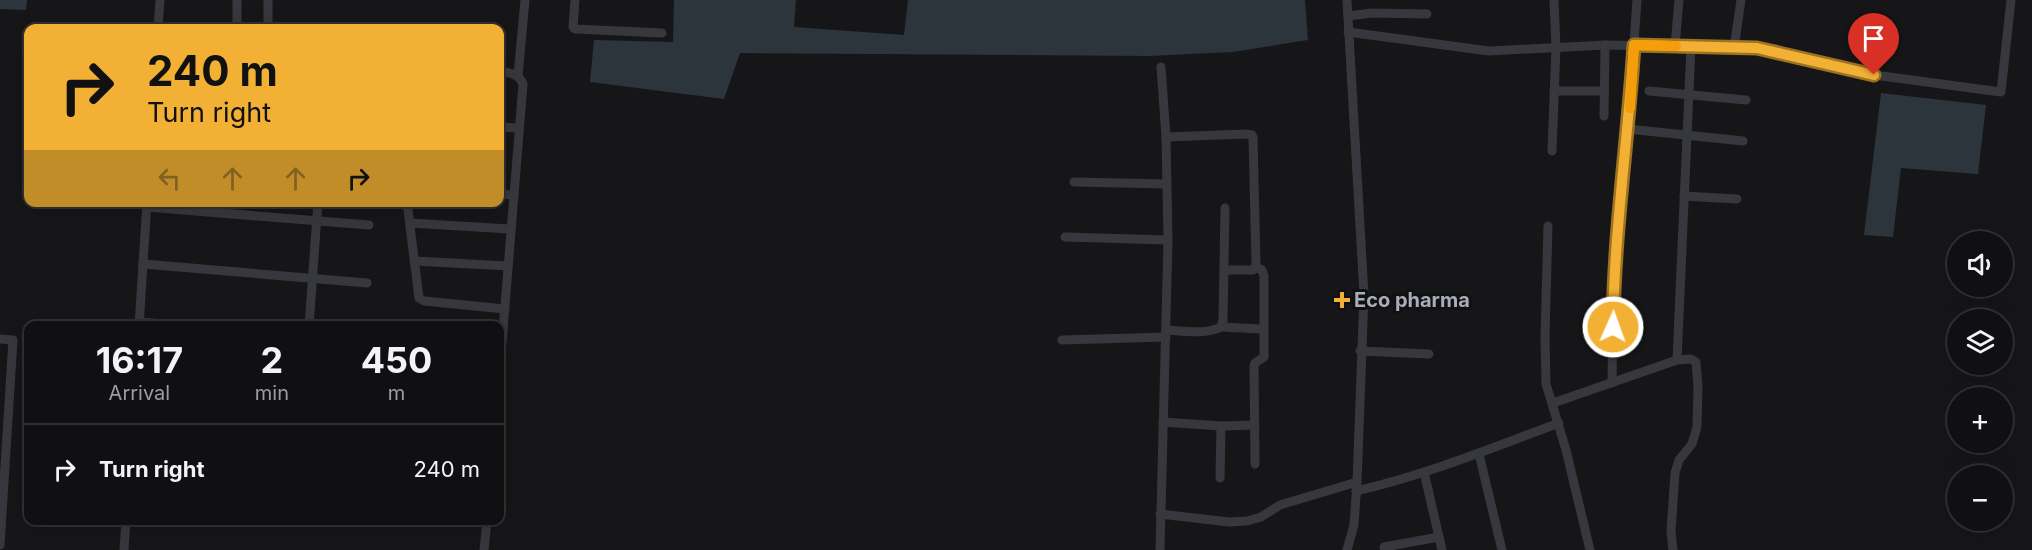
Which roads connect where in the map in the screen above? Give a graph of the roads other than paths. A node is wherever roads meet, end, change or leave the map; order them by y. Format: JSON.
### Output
{"nodes":[{"id":1,"x":160,"y":0,"type":"edge"},
{"id":2,"x":237,"y":0,"type":"edge"},
{"id":3,"x":268,"y":0,"type":"edge"},
{"id":4,"x":525,"y":0,"type":"edge"},
{"id":5,"x":574,"y":0,"type":"edge"},
{"id":6,"x":1347,"y":0,"type":"edge"},
{"id":7,"x":1554,"y":0,"type":"edge"},
{"id":8,"x":1637,"y":0,"type":"edge"},
{"id":9,"x":1679,"y":0,"type":"edge"},
{"id":10,"x":1741,"y":0,"type":"edge"},
{"id":11,"x":2011,"y":0,"type":"edge"},
{"id":12,"x":1427,"y":14,"type":"dead end"},
{"id":13,"x":1348,"y":16,"type":"junction"},
{"id":14,"x":158,"y":24,"type":"edge"},
{"id":15,"x":237,"y":24,"type":"edge"},
{"id":16,"x":268,"y":24,"type":"edge"},
{"id":17,"x":1348,"y":32,"type":"junction"},
{"id":18,"x":662,"y":33,"type":"dead end"},
{"id":19,"x":1605,"y":45,"type":"junction"},
{"id":20,"x":1634,"y":45,"type":"junction"},
{"id":21,"x":1675,"y":46,"type":"junction"},
{"id":22,"x":1691,"y":46,"type":"junction"},
{"id":23,"x":1556,"y":47,"type":"junction"},
{"id":24,"x":1734,"y":48,"type":"junction"},
{"id":25,"x":1161,"y":67,"type":"dead end"},
{"id":26,"x":504,"y":72,"type":"edge"},
{"id":27,"x":518,"y":76,"type":"junction"},
{"id":28,"x":1554,"y":91,"type":"junction"},
{"id":29,"x":1604,"y":91,"type":"junction"},
{"id":30,"x":1650,"y":91,"type":"dead end"},
{"id":31,"x":1689,"y":94,"type":"junction"},
{"id":32,"x":1746,"y":100,"type":"dead end"},
{"id":33,"x":1604,"y":116,"type":"dead end"},
{"id":34,"x":504,"y":127,"type":"edge"},
{"id":35,"x":519,"y":128,"type":"junction"},
{"id":36,"x":1628,"y":129,"type":"junction"},
{"id":37,"x":1687,"y":136,"type":"junction"},
{"id":38,"x":1166,"y":138,"type":"junction"},
{"id":39,"x":1743,"y":141,"type":"dead end"},
{"id":40,"x":1552,"y":151,"type":"dead end"},
{"id":41,"x":1074,"y":182,"type":"dead end"},
{"id":42,"x":1167,"y":184,"type":"junction"},
{"id":43,"x":504,"y":194,"type":"edge"},
{"id":44,"x":514,"y":195,"type":"junction"},
{"id":45,"x":1684,"y":196,"type":"junction"},
{"id":46,"x":1737,"y":199,"type":"dead end"},
{"id":47,"x":147,"y":207,"type":"edge"},
{"id":48,"x":168,"y":207,"type":"edge"},
{"id":49,"x":317,"y":207,"type":"edge"},
{"id":50,"x":408,"y":207,"type":"edge"},
{"id":51,"x":1225,"y":208,"type":"dead end"},
{"id":52,"x":316,"y":221,"type":"junction"},
{"id":53,"x":410,"y":223,"type":"junction"},
{"id":54,"x":369,"y":225,"type":"dead end"},
{"id":55,"x":1548,"y":226,"type":"dead end"},
{"id":56,"x":510,"y":229,"type":"junction"},
{"id":57,"x":1065,"y":237,"type":"dead end"},
{"id":58,"x":1168,"y":240,"type":"junction"},
{"id":59,"x":414,"y":261,"type":"junction"},
{"id":60,"x":143,"y":264,"type":"junction"},
{"id":61,"x":508,"y":266,"type":"junction"},
{"id":62,"x":1255,"y":267,"type":"junction"},
{"id":63,"x":1225,"y":270,"type":"junction"},
{"id":64,"x":313,"y":278,"type":"junction"},
{"id":65,"x":367,"y":283,"type":"dead end"},
{"id":66,"x":505,"y":309,"type":"junction"},
{"id":67,"x":139,"y":321,"type":"edge"},
{"id":68,"x":309,"y":321,"type":"edge"},
{"id":69,"x":503,"y":321,"type":"edge"},
{"id":70,"x":1221,"y":327,"type":"junction"},
{"id":71,"x":1262,"y":329,"type":"junction"},
{"id":72,"x":1166,"y":334,"type":"junction"},
{"id":73,"x":0,"y":339,"type":"edge"},
{"id":74,"x":1062,"y":340,"type":"dead end"},
{"id":75,"x":1360,"y":351,"type":"junction"},
{"id":76,"x":1429,"y":354,"type":"dead end"},
{"id":77,"x":1677,"y":360,"type":"junction"},
{"id":78,"x":1612,"y":383,"type":"junction"},
{"id":79,"x":1552,"y":403,"type":"junction"},
{"id":80,"x":1164,"y":422,"type":"junction"},
{"id":81,"x":1559,"y":423,"type":"junction"},
{"id":82,"x":1255,"y":425,"type":"junction"},
{"id":83,"x":1221,"y":426,"type":"junction"},
{"id":84,"x":1479,"y":454,"type":"junction"},
{"id":85,"x":1255,"y":464,"type":"dead end"},
{"id":86,"x":1424,"y":472,"type":"junction"},
{"id":87,"x":1220,"y":478,"type":"dead end"},
{"id":88,"x":1356,"y":486,"type":"junction"},
{"id":89,"x":1160,"y":514,"type":"junction"},
{"id":90,"x":126,"y":525,"type":"edge"},
{"id":91,"x":486,"y":525,"type":"edge"},
{"id":92,"x":1439,"y":537,"type":"junction"},
{"id":93,"x":0,"y":545,"type":"edge"},
{"id":94,"x":1384,"y":546,"type":"dead end"},
{"id":95,"x":124,"y":550,"type":"edge"},
{"id":96,"x":484,"y":550,"type":"edge"},
{"id":97,"x":1160,"y":550,"type":"edge"},
{"id":98,"x":1347,"y":550,"type":"edge"},
{"id":99,"x":1442,"y":550,"type":"edge"},
{"id":100,"x":1502,"y":550,"type":"edge"},
{"id":101,"x":1590,"y":550,"type":"edge"},
{"id":102,"x":1673,"y":550,"type":"edge"}],
"edges":[{"from":1,"to":14,"type":"street"},
{"from":2,"to":15,"type":"street"},
{"from":3,"to":16,"type":"street"},
{"from":4,"to":27,"type":"street"},
{"from":5,"to":18,"type":"street"},
{"from":6,"to":13,"type":"street"},
{"from":7,"to":23,"type":"street"},
{"from":8,"to":20,"type":"street"},
{"from":9,"to":21,"type":"street"},
{"from":10,"to":24,"type":"street"},
{"from":11,"to":24,"type":"street"},
{"from":12,"to":13,"type":"street"},
{"from":13,"to":17,"type":"street"},
{"from":17,"to":23,"type":"street"},
{"from":17,"to":75,"type":"street"},
{"from":19,"to":20,"type":"street"},
{"from":19,"to":23,"type":"street"},
{"from":19,"to":29,"type":"street"},
{"from":20,"to":21,"type":"street"},
{"from":20,"to":36,"type":"street"},
{"from":21,"to":22,"type":"street"},
{"from":22,"to":24,"type":"street"},
{"from":22,"to":31,"type":"street"},
{"from":23,"to":28,"type":"street"},
{"from":25,"to":38,"type":"street"},
{"from":26,"to":27,"type":"street"},
{"from":27,"to":35,"type":"street"},
{"from":28,"to":29,"type":"street"},
{"from":28,"to":40,"type":"street"},
{"from":29,"to":33,"type":"street"},
{"from":30,"to":31,"type":"street"},
{"from":31,"to":32,"type":"street"},
{"from":31,"to":37,"type":"street"},
{"from":34,"to":35,"type":"street"},
{"from":35,"to":44,"type":"street"},
{"from":36,"to":37,"type":"street"},
{"from":36,"to":78,"type":"street"},
{"from":37,"to":39,"type":"street"},
{"from":37,"to":45,"type":"street"},
{"from":38,"to":42,"type":"street"},
{"from":38,"to":62,"type":"street"},
{"from":41,"to":42,"type":"street"},
{"from":42,"to":58,"type":"street"},
{"from":43,"to":44,"type":"street"},
{"from":44,"to":56,"type":"street"},
{"from":45,"to":46,"type":"street"},
{"from":45,"to":77,"type":"street"},
{"from":47,"to":60,"type":"street"},
{"from":48,"to":52,"type":"street"},
{"from":49,"to":52,"type":"street"},
{"from":50,"to":53,"type":"street"},
{"from":51,"to":63,"type":"street"},
{"from":52,"to":54,"type":"street"},
{"from":52,"to":64,"type":"street"},
{"from":53,"to":56,"type":"street"},
{"from":53,"to":59,"type":"street"},
{"from":55,"to":79,"type":"street"},
{"from":56,"to":61,"type":"street"},
{"from":57,"to":58,"type":"street"},
{"from":58,"to":72,"type":"street"},
{"from":59,"to":61,"type":"street"},
{"from":59,"to":66,"type":"street"},
{"from":60,"to":64,"type":"street"},
{"from":60,"to":67,"type":"street"},
{"from":61,"to":66,"type":"street"},
{"from":62,"to":63,"type":"street"},
{"from":62,"to":71,"type":"street"},
{"from":63,"to":70,"type":"street"},
{"from":64,"to":65,"type":"street"},
{"from":64,"to":68,"type":"street"},
{"from":66,"to":69,"type":"street"},
{"from":70,"to":71,"type":"street"},
{"from":70,"to":72,"type":"street"},
{"from":71,"to":82,"type":"street"},
{"from":72,"to":74,"type":"street"},
{"from":72,"to":80,"type":"street"},
{"from":73,"to":93,"type":"street"},
{"from":75,"to":76,"type":"street"},
{"from":75,"to":88,"type":"street"},
{"from":77,"to":78,"type":"street"},
{"from":77,"to":102,"type":"street"},
{"from":78,"to":79,"type":"street"},
{"from":79,"to":81,"type":"street"},
{"from":80,"to":83,"type":"street"},
{"from":80,"to":89,"type":"street"},
{"from":81,"to":84,"type":"street"},
{"from":81,"to":101,"type":"street"},
{"from":82,"to":83,"type":"street"},
{"from":82,"to":85,"type":"street"},
{"from":83,"to":87,"type":"street"},
{"from":84,"to":86,"type":"street"},
{"from":84,"to":100,"type":"street"},
{"from":86,"to":88,"type":"street"},
{"from":86,"to":92,"type":"street"},
{"from":88,"to":89,"type":"street"},
{"from":88,"to":98,"type":"street"},
{"from":89,"to":97,"type":"street"},
{"from":90,"to":95,"type":"street"},
{"from":91,"to":96,"type":"street"},
{"from":92,"to":94,"type":"street"},
{"from":92,"to":99,"type":"street"}]}
